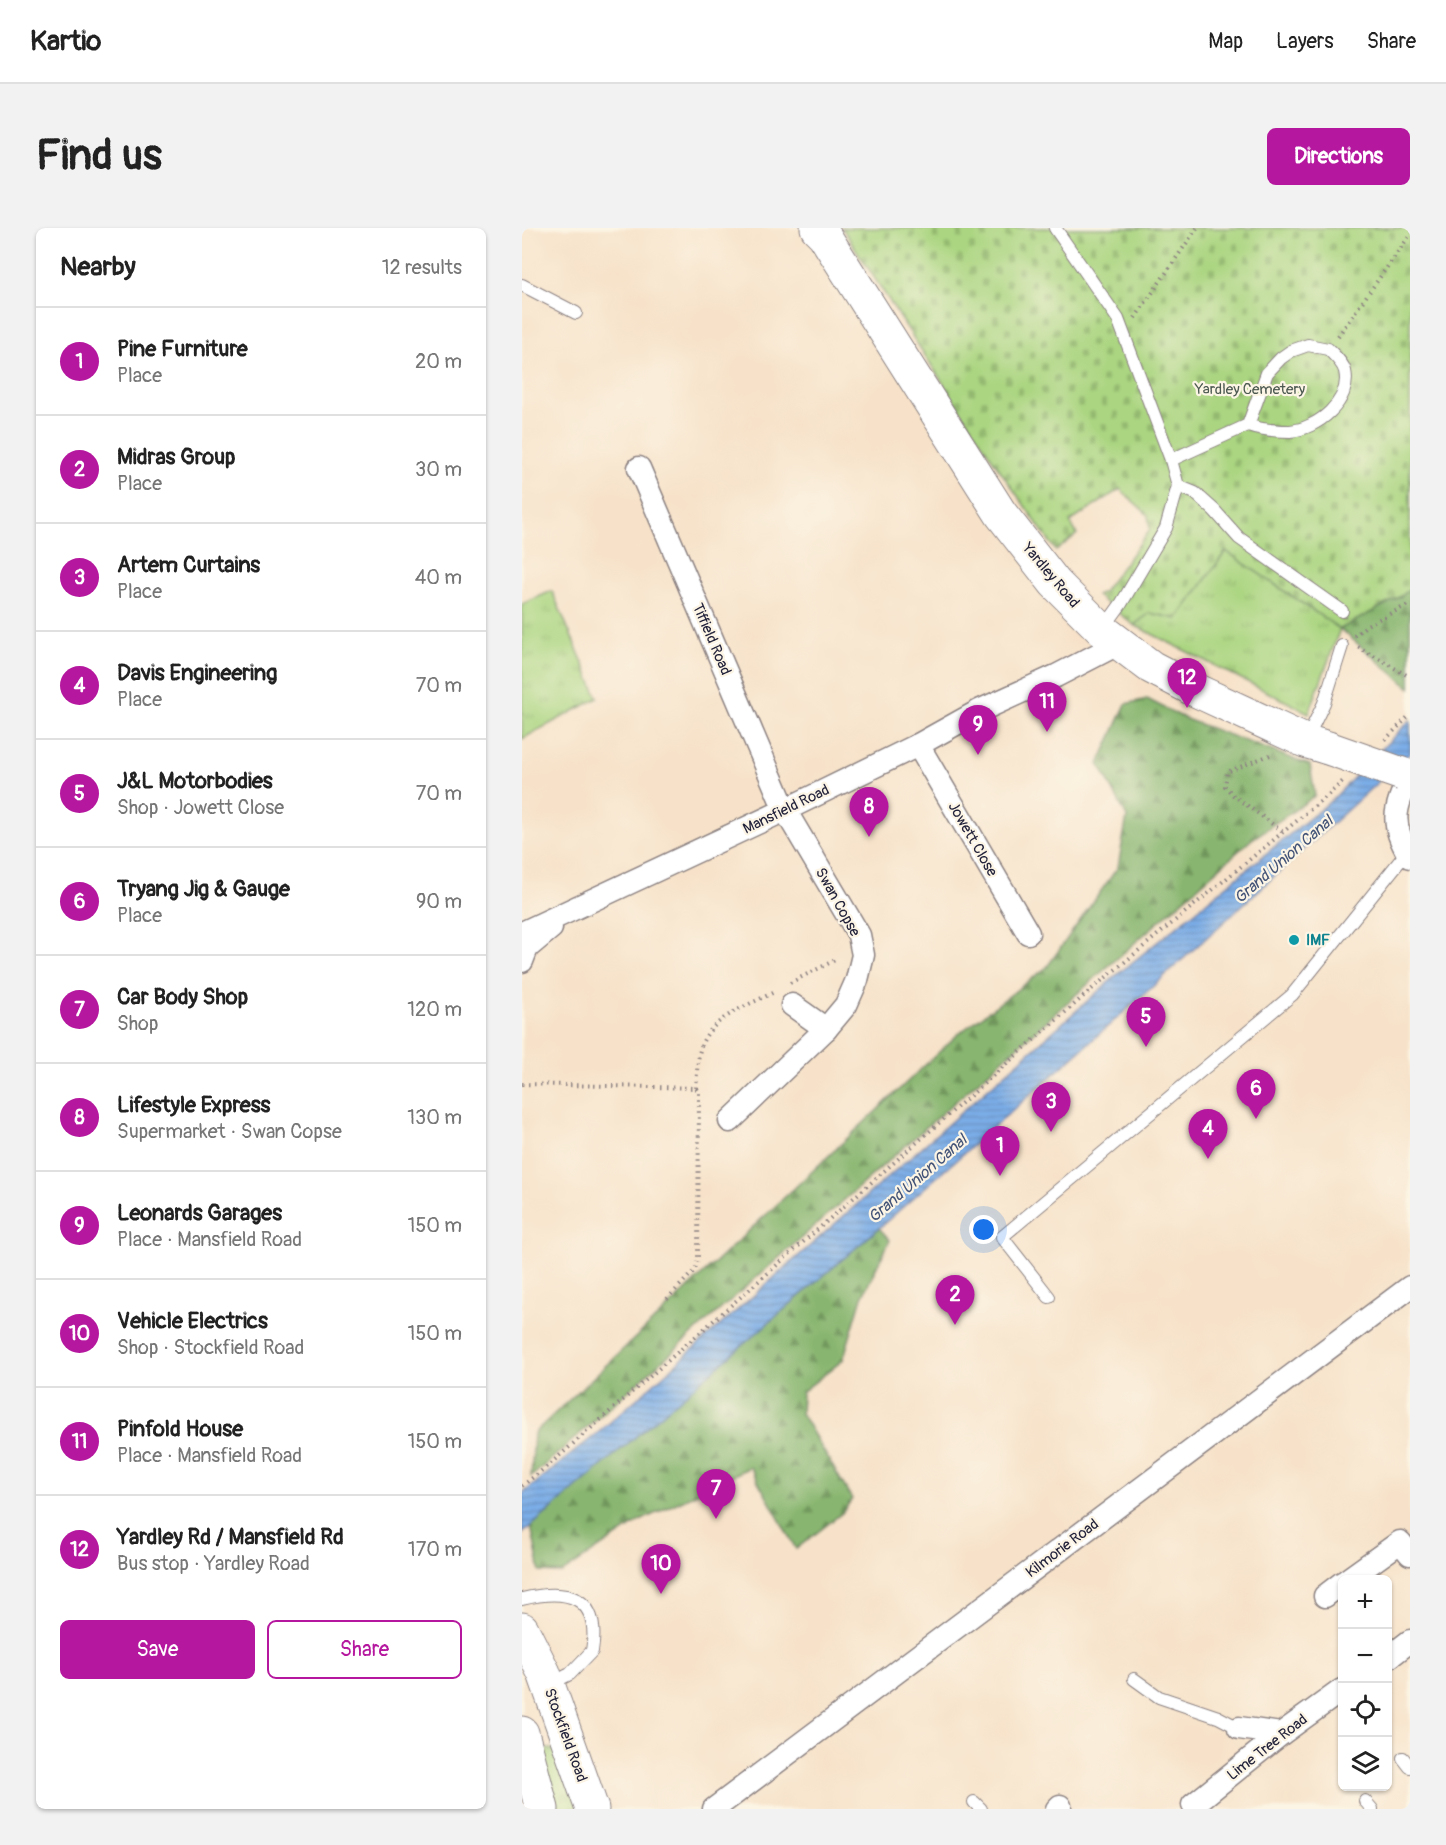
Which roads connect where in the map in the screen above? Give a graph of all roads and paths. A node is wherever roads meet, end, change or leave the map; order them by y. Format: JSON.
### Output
{"nodes":[{"id":1,"x":817,"y":228,"type":"edge"},
{"id":2,"x":1055,"y":228,"type":"edge"},
{"id":3,"x":1197,"y":228,"type":"edge"},
{"id":4,"x":1410,"y":235,"type":"edge"},
{"id":5,"x":522,"y":285,"type":"edge"},
{"id":6,"x":576,"y":313,"type":"dead end"},
{"id":7,"x":1124,"y":333,"type":"junction"},
{"id":8,"x":1328,"y":349,"type":"junction"},
{"id":9,"x":1248,"y":425,"type":"junction"},
{"id":10,"x":1171,"y":460,"type":"junction"},
{"id":11,"x":639,"y":468,"type":"dead end"},
{"id":12,"x":1178,"y":486,"type":"junction"},
{"id":13,"x":1410,"y":603,"type":"edge"},
{"id":14,"x":1342,"y":611,"type":"dead end"},
{"id":15,"x":1110,"y":637,"type":"junction"},
{"id":16,"x":1342,"y":646,"type":"junction"},
{"id":17,"x":1410,"y":677,"type":"edge"},
{"id":18,"x":1410,"y":716,"type":"edge"},
{"id":19,"x":1309,"y":741,"type":"junction"},
{"id":20,"x":918,"y":745,"type":"junction"},
{"id":21,"x":1377,"y":748,"type":"dead end"},
{"id":22,"x":1407,"y":776,"type":"edge"},
{"id":23,"x":1343,"y":780,"type":"dead end"},
{"id":24,"x":785,"y":810,"type":"junction"},
{"id":25,"x":1283,"y":832,"type":"junction"},
{"id":26,"x":1408,"y":854,"type":"edge"},
{"id":27,"x":581,"y":905,"type":"junction"},
{"id":28,"x":522,"y":933,"type":"edge"},
{"id":29,"x":1028,"y":933,"type":"dead end"},
{"id":30,"x":835,"y":960,"type":"dead end"},
{"id":31,"x":522,"y":962,"type":"edge"},
{"id":32,"x":792,"y":1005,"type":"dead end"},
{"id":33,"x":826,"y":1029,"type":"junction"},
{"id":34,"x":522,"y":1084,"type":"edge"},
{"id":35,"x":696,"y":1088,"type":"junction"},
{"id":36,"x":730,"y":1121,"type":"dead end"},
{"id":37,"x":1410,"y":1287,"type":"edge"},
{"id":38,"x":1049,"y":1297,"type":"dead end"},
{"id":39,"x":667,"y":1299,"type":"dead end"},
{"id":40,"x":522,"y":1486,"type":"edge"},
{"id":41,"x":1410,"y":1554,"type":"edge"},
{"id":42,"x":1354,"y":1575,"type":"edge"},
{"id":43,"x":522,"y":1599,"type":"edge"},
{"id":44,"x":522,"y":1629,"type":"edge"},
{"id":45,"x":1410,"y":1641,"type":"edge"},
{"id":46,"x":1392,"y":1655,"type":"edge"},
{"id":47,"x":1134,"y":1679,"type":"dead end"},
{"id":48,"x":549,"y":1685,"type":"junction"},
{"id":49,"x":1338,"y":1693,"type":"edge"},
{"id":50,"x":1239,"y":1728,"type":"joint"},
{"id":51,"x":522,"y":1733,"type":"edge"},
{"id":52,"x":1281,"y":1734,"type":"junction"},
{"id":53,"x":1193,"y":1805,"type":"dead end"},
{"id":54,"x":543,"y":1809,"type":"edge"},
{"id":55,"x":592,"y":1809,"type":"edge"},
{"id":56,"x":714,"y":1809,"type":"edge"}],
"edges":[{"from":1,"to":15,"type":"main road","name":"Yardley Road"},
{"from":2,"to":7,"type":"lane"},
{"from":3,"to":7,"type":"path"},
{"from":4,"to":8,"type":"path"},
{"from":5,"to":6,"type":"lane"},
{"from":7,"to":10,"type":"lane"},
{"from":8,"to":9,"type":"lane"},
{"from":8,"to":9,"type":"lane"},
{"from":9,"to":10,"type":"lane"},
{"from":10,"to":12,"type":"lane"},
{"from":11,"to":24,"type":"street","name":"Tiffield Road"},
{"from":12,"to":14,"type":"lane"},
{"from":12,"to":15,"type":"lane"},
{"from":13,"to":16,"type":"path"},
{"from":15,"to":19,"type":"main road","name":"Yardley Road"},
{"from":15,"to":20,"type":"street","name":"Mansfield Road"},
{"from":16,"to":17,"type":"path"},
{"from":16,"to":19,"type":"lane"},
{"from":18,"to":21,"type":"path"},
{"from":19,"to":22,"type":"main road","name":"Yardley Road","bridge":true},
{"from":19,"to":25,"type":"path"},
{"from":20,"to":24,"type":"street","name":"Mansfield Road"},
{"from":20,"to":29,"type":"street","name":"Jowett Close"},
{"from":22,"to":26,"type":"street"},
{"from":23,"to":25,"type":"path"},
{"from":24,"to":27,"type":"street","name":"Mansfield Road"},
{"from":24,"to":33,"type":"street","name":"Swan Copse"},
{"from":25,"to":40,"type":"path"},
{"from":26,"to":38,"type":"lane"},
{"from":27,"to":28,"type":"street","name":"Mansfield Road"},
{"from":27,"to":31,"type":"street","name":"Mansfield Road"},
{"from":30,"to":35,"type":"path"},
{"from":32,"to":33,"type":"street"},
{"from":33,"to":36,"type":"street","name":"Swan Copse"},
{"from":34,"to":35,"type":"path"},
{"from":35,"to":39,"type":"path"},
{"from":37,"to":56,"type":"street","name":"Kilmorie Road"},
{"from":41,"to":42,"type":"street"},
{"from":43,"to":48,"type":"lane"},
{"from":44,"to":48,"type":"main road","name":"Stockfield Road"},
{"from":45,"to":46,"type":"street"},
{"from":47,"to":50,"type":"lane"},
{"from":48,"to":55,"type":"main road","name":"Stockfield Road"},
{"from":49,"to":52,"type":"street","name":"Lime Tree Road"},
{"from":50,"to":52,"type":"street"},
{"from":51,"to":54,"type":"main road"},
{"from":52,"to":53,"type":"street","name":"Lime Tree Road"}]}
